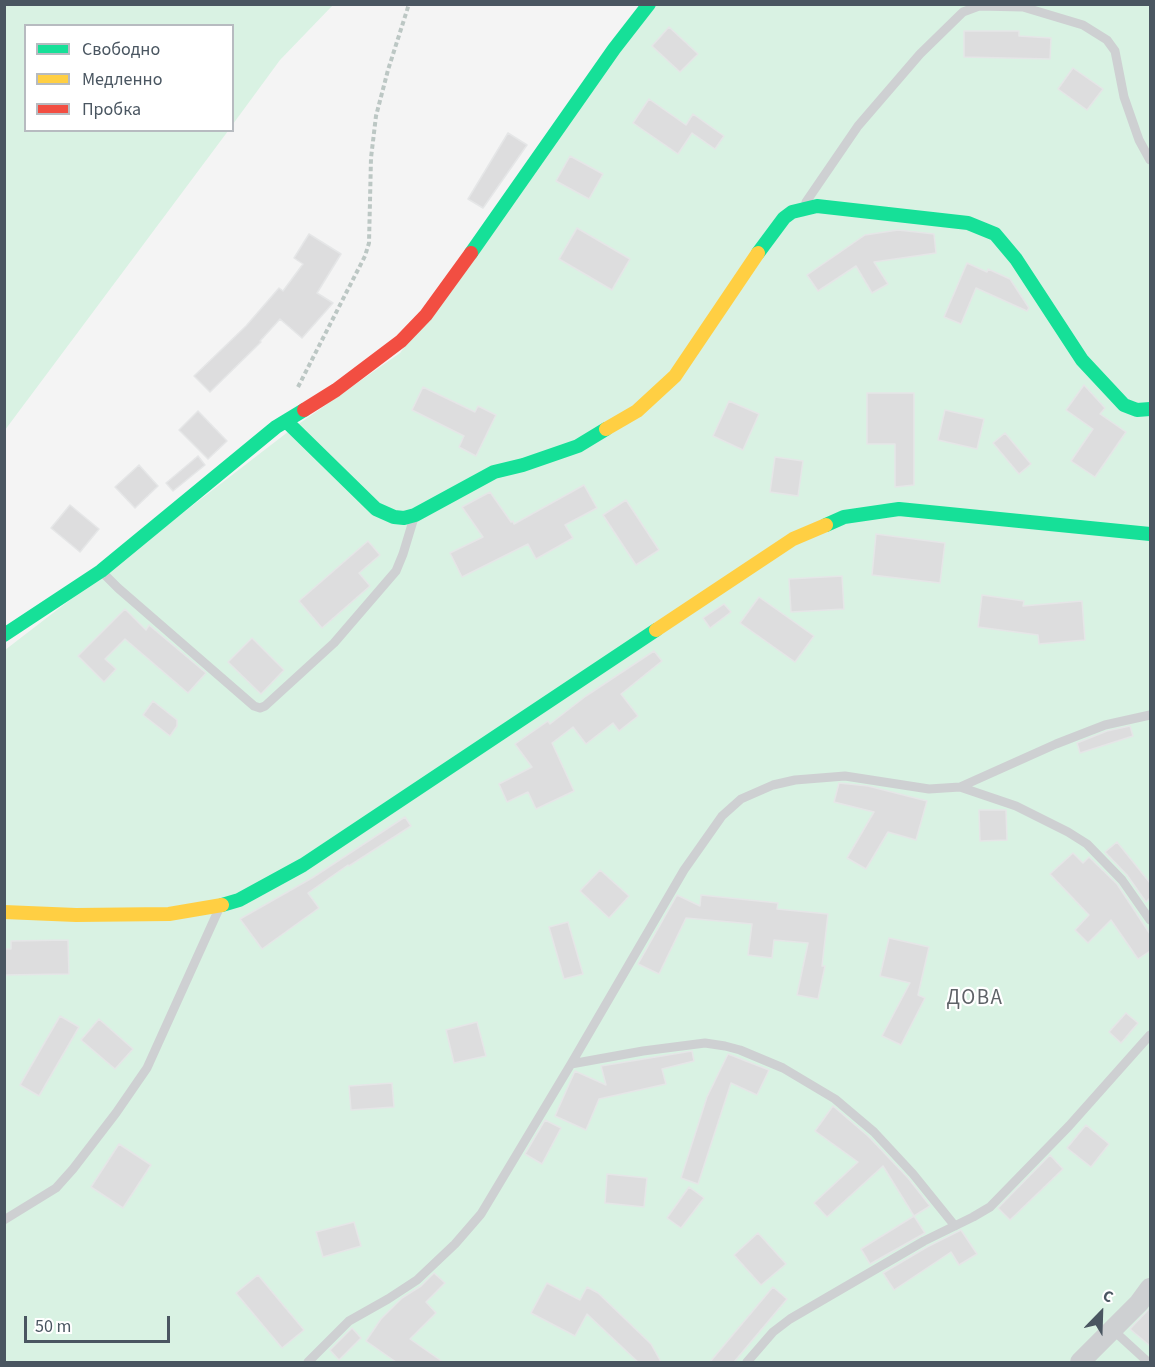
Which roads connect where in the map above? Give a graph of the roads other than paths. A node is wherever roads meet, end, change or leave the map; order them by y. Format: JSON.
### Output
{"nodes":[{"id":1,"x":649,"y":4,"type":"edge"},
{"id":2,"x":1150,"y":160,"type":"edge"},
{"id":3,"x":801,"y":209,"type":"junction"},
{"id":4,"x":1150,"y":409,"type":"edge"},
{"id":5,"x":286,"y":421,"type":"junction"},
{"id":6,"x":415,"y":515,"type":"junction"},
{"id":7,"x":1150,"y":534,"type":"edge"},
{"id":8,"x":101,"y":571,"type":"junction"},
{"id":9,"x":4,"y":635,"type":"edge"},
{"id":10,"x":1150,"y":715,"type":"edge"},
{"id":11,"x":960,"y":787,"type":"junction"},
{"id":12,"x":220,"y":906,"type":"junction"},
{"id":13,"x":4,"y":912,"type":"edge"},
{"id":14,"x":1150,"y":920,"type":"edge"},
{"id":15,"x":1150,"y":1035,"type":"edge"},
{"id":16,"x":571,"y":1064,"type":"junction"},
{"id":17,"x":4,"y":1220,"type":"edge"},
{"id":18,"x":955,"y":1226,"type":"junction"},
{"id":19,"x":1150,"y":1288,"type":"edge"},
{"id":20,"x":1113,"y":1330,"type":"junction"},
{"id":21,"x":308,"y":1362,"type":"edge"},
{"id":22,"x":747,"y":1362,"type":"edge"},
{"id":23,"x":1080,"y":1362,"type":"edge"},
{"id":24,"x":1148,"y":1362,"type":"edge"}],
"edges":[{"from":1,"to":5,"type":"street"},
{"from":2,"to":3,"type":"lane"},
{"from":3,"to":4,"type":"street"},
{"from":3,"to":6,"type":"street"},
{"from":5,"to":6,"type":"street"},
{"from":5,"to":8,"type":"street"},
{"from":6,"to":8,"type":"lane"},
{"from":7,"to":12,"type":"street"},
{"from":8,"to":9,"type":"street"},
{"from":10,"to":11,"type":"lane"},
{"from":11,"to":14,"type":"lane"},
{"from":11,"to":16,"type":"lane"},
{"from":12,"to":13,"type":"street"},
{"from":12,"to":17,"type":"lane"},
{"from":15,"to":18,"type":"lane"},
{"from":16,"to":18,"type":"lane"},
{"from":16,"to":21,"type":"lane"},
{"from":18,"to":22,"type":"lane"},
{"from":19,"to":20,"type":"street"},
{"from":20,"to":23,"type":"street"},
{"from":20,"to":24,"type":"lane"}]}
